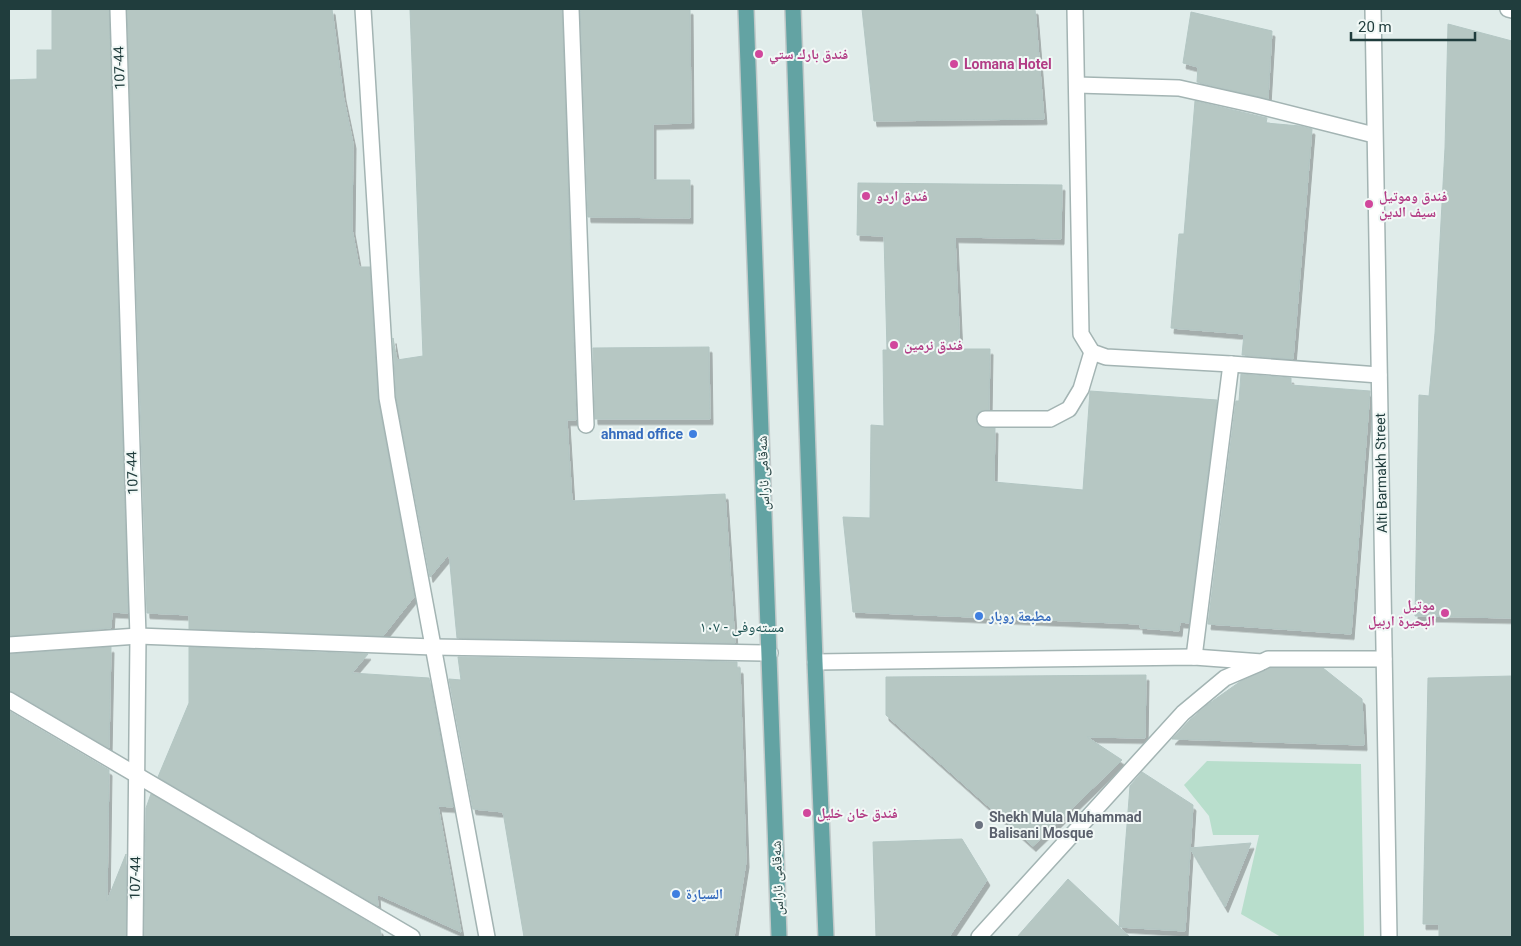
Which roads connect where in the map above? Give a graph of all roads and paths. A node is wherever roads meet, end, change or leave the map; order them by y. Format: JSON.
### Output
{"nodes":[{"id":1,"x":118,"y":9,"type":"edge"},
{"id":2,"x":363,"y":9,"type":"edge"},
{"id":3,"x":571,"y":9,"type":"edge"},
{"id":4,"x":746,"y":9,"type":"edge"},
{"id":5,"x":793,"y":9,"type":"edge"},
{"id":6,"x":1075,"y":9,"type":"edge"},
{"id":7,"x":1373,"y":9,"type":"edge"},
{"id":8,"x":1508,"y":9,"type":"edge"},
{"id":9,"x":1512,"y":10,"type":"edge"},
{"id":10,"x":1076,"y":85,"type":"junction"},
{"id":11,"x":1374,"y":135,"type":"junction"},
{"id":12,"x":1092,"y":352,"type":"junction"},
{"id":13,"x":1231,"y":364,"type":"junction"},
{"id":14,"x":1379,"y":375,"type":"junction"},
{"id":15,"x":985,"y":419,"type":"dead end"},
{"id":16,"x":586,"y":426,"type":"dead end"},
{"id":17,"x":138,"y":636,"type":"junction"},
{"id":18,"x":9,"y":646,"type":"edge"},
{"id":19,"x":433,"y":647,"type":"junction"},
{"id":20,"x":770,"y":653,"type":"junction"},
{"id":21,"x":1194,"y":657,"type":"junction"},
{"id":22,"x":1384,"y":660,"type":"junction"},
{"id":23,"x":815,"y":662,"type":"junction"},
{"id":24,"x":1262,"y":662,"type":"junction"},
{"id":25,"x":9,"y":700,"type":"edge"},
{"id":26,"x":137,"y":774,"type":"junction"},
{"id":27,"x":135,"y":937,"type":"edge"},
{"id":28,"x":412,"y":937,"type":"edge"},
{"id":29,"x":486,"y":937,"type":"edge"},
{"id":30,"x":779,"y":937,"type":"edge"},
{"id":31,"x":826,"y":937,"type":"edge"},
{"id":32,"x":978,"y":937,"type":"edge"},
{"id":33,"x":1389,"y":937,"type":"edge"}],
"edges":[{"from":1,"to":17,"type":"street","name":"107-44"},
{"from":2,"to":19,"type":"street"},
{"from":3,"to":16,"type":"street"},
{"from":4,"to":20,"type":"main road","name":"شەقامی ئاراس"},
{"from":5,"to":23,"type":"main road"},
{"from":6,"to":10,"type":"street"},
{"from":7,"to":11,"type":"street","name":"Alti Barmakh Street"},
{"from":8,"to":9,"type":"street"},
{"from":10,"to":11,"type":"street"},
{"from":10,"to":12,"type":"street"},
{"from":11,"to":14,"type":"street","name":"Alti Barmakh Street"},
{"from":12,"to":13,"type":"street"},
{"from":12,"to":15,"type":"street"},
{"from":13,"to":14,"type":"street"},
{"from":13,"to":21,"type":"street"},
{"from":14,"to":22,"type":"street","name":"Alti Barmakh Street"},
{"from":17,"to":18,"type":"street"},
{"from":17,"to":19,"type":"street"},
{"from":17,"to":26,"type":"street","name":"107-44"},
{"from":19,"to":20,"type":"street"},
{"from":19,"to":29,"type":"street"},
{"from":20,"to":30,"type":"main road","name":"شەقامی ئاراس"},
{"from":21,"to":23,"type":"street"},
{"from":21,"to":24,"type":"street"},
{"from":22,"to":24,"type":"street"},
{"from":22,"to":33,"type":"street","name":"Alti Barmakh Street"},
{"from":23,"to":31,"type":"main road"},
{"from":24,"to":32,"type":"street"},
{"from":25,"to":26,"type":"street"},
{"from":26,"to":27,"type":"street","name":"107-44"},
{"from":26,"to":28,"type":"street"}]}
